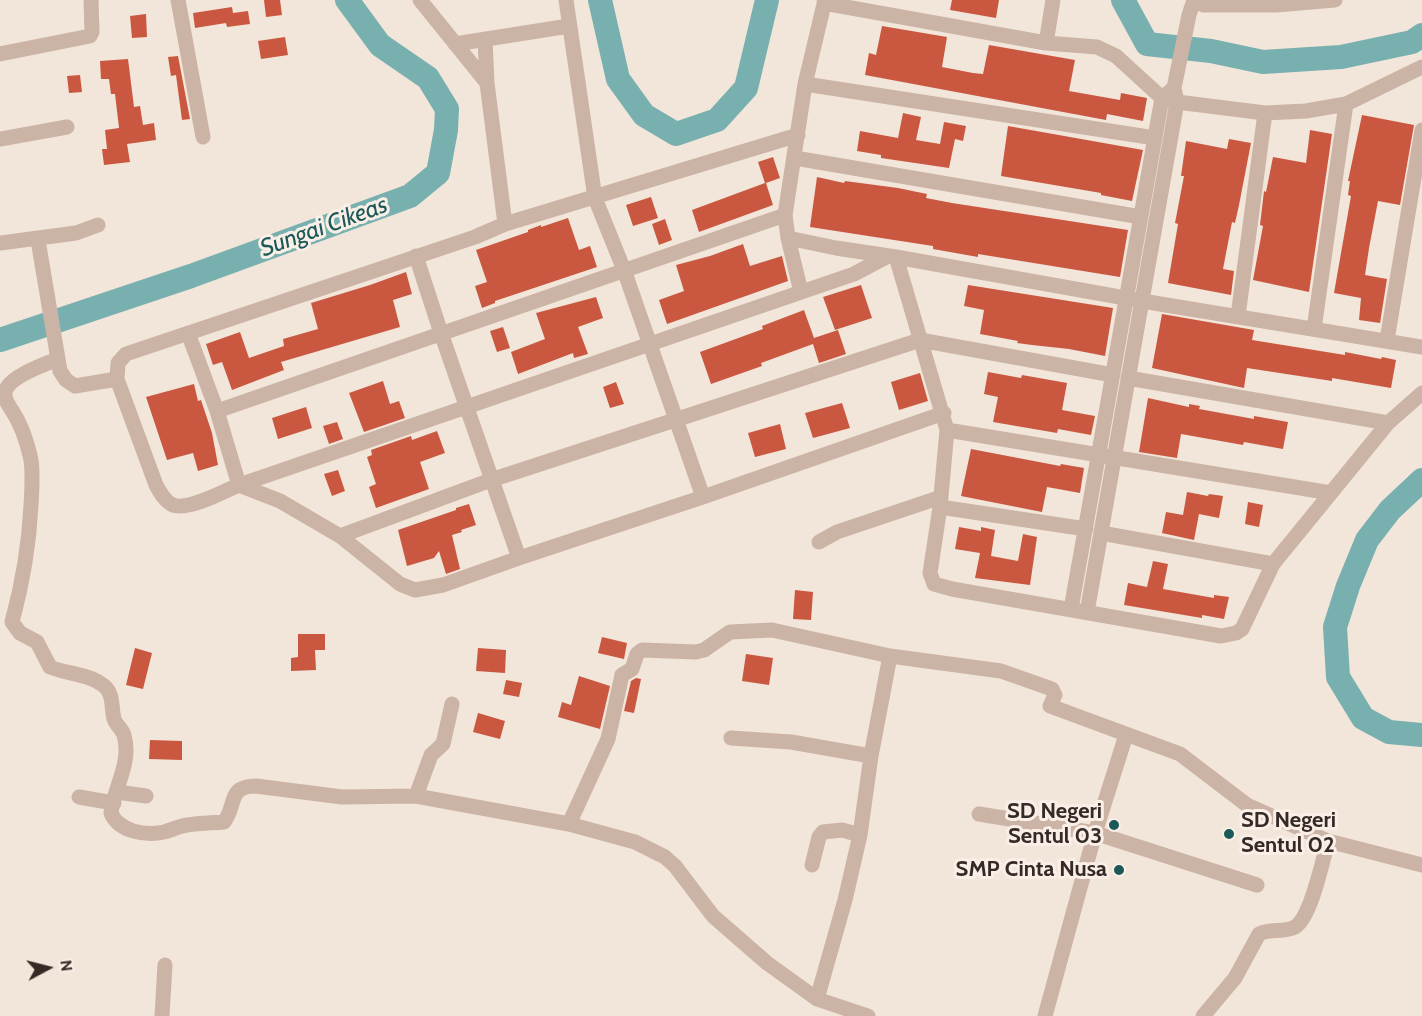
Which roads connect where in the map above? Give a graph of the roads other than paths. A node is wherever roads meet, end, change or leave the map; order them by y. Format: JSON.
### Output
{"nodes":[{"id":1,"x":91,"y":0,"type":"edge"},
{"id":2,"x":178,"y":0,"type":"edge"},
{"id":3,"x":420,"y":0,"type":"edge"},
{"id":4,"x":566,"y":0,"type":"edge"},
{"id":5,"x":1053,"y":0,"type":"edge"},
{"id":6,"x":1335,"y":0,"type":"edge"},
{"id":7,"x":1199,"y":1,"type":"edge"},
{"id":8,"x":824,"y":2,"type":"edge"},
{"id":9,"x":1277,"y":3,"type":"edge"},
{"id":10,"x":569,"y":26,"type":"junction"},
{"id":11,"x":485,"y":39,"type":"junction"},
{"id":12,"x":1046,"y":43,"type":"junction"},
{"id":13,"x":455,"y":44,"type":"junction"},
{"id":14,"x":0,"y":54,"type":"edge"},
{"id":15,"x":1422,"y":67,"type":"edge"},
{"id":16,"x":487,"y":83,"type":"junction"},
{"id":17,"x":805,"y":84,"type":"junction"},
{"id":18,"x":1171,"y":96,"type":"junction"},
{"id":19,"x":1346,"y":104,"type":"junction"},
{"id":20,"x":1265,"y":113,"type":"junction"},
{"id":21,"x":67,"y":127,"type":"dead end"},
{"id":22,"x":1422,"y":130,"type":"edge"},
{"id":23,"x":798,"y":135,"type":"junction"},
{"id":24,"x":203,"y":137,"type":"dead end"},
{"id":25,"x":1155,"y":138,"type":"junction"},
{"id":26,"x":0,"y":139,"type":"edge"},
{"id":27,"x":795,"y":158,"type":"junction"},
{"id":28,"x":595,"y":198,"type":"junction"},
{"id":29,"x":785,"y":215,"type":"junction"},
{"id":30,"x":1141,"y":217,"type":"junction"},
{"id":31,"x":505,"y":224,"type":"junction"},
{"id":32,"x":98,"y":225,"type":"dead end"},
{"id":33,"x":788,"y":238,"type":"junction"},
{"id":34,"x":38,"y":240,"type":"junction"},
{"id":35,"x":0,"y":243,"type":"edge"},
{"id":36,"x":416,"y":256,"type":"junction"},
{"id":37,"x":892,"y":256,"type":"junction"},
{"id":38,"x":624,"y":270,"type":"junction"},
{"id":39,"x":801,"y":292,"type":"junction"},
{"id":40,"x":1134,"y":299,"type":"junction"},
{"id":41,"x":1238,"y":316,"type":"junction"},
{"id":42,"x":1314,"y":329,"type":"junction"},
{"id":43,"x":188,"y":333,"type":"junction"},
{"id":44,"x":441,"y":333,"type":"junction"},
{"id":45,"x":920,"y":340,"type":"junction"},
{"id":46,"x":1387,"y":340,"type":"junction"},
{"id":47,"x":650,"y":344,"type":"junction"},
{"id":48,"x":1422,"y":347,"type":"edge"},
{"id":49,"x":57,"y":355,"type":"junction"},
{"id":50,"x":1113,"y":375,"type":"junction"},
{"id":51,"x":1128,"y":378,"type":"junction"},
{"id":52,"x":117,"y":379,"type":"junction"},
{"id":53,"x":1422,"y":393,"type":"edge"},
{"id":54,"x":467,"y":407,"type":"junction"},
{"id":55,"x":217,"y":411,"type":"junction"},
{"id":56,"x":944,"y":413,"type":"junction"},
{"id":57,"x":677,"y":421,"type":"junction"},
{"id":58,"x":1388,"y":423,"type":"junction"},
{"id":59,"x":947,"y":430,"type":"junction"},
{"id":60,"x":1098,"y":455,"type":"junction"},
{"id":61,"x":1114,"y":458,"type":"junction"},
{"id":62,"x":491,"y":480,"type":"junction"},
{"id":63,"x":239,"y":485,"type":"junction"},
{"id":64,"x":1331,"y":493,"type":"junction"},
{"id":65,"x":703,"y":496,"type":"junction"},
{"id":66,"x":941,"y":502,"type":"junction"},
{"id":67,"x":1093,"y":531,"type":"junction"},
{"id":68,"x":340,"y":536,"type":"junction"},
{"id":69,"x":819,"y":542,"type":"dead end"},
{"id":70,"x":519,"y":558,"type":"junction"},
{"id":71,"x":1273,"y":564,"type":"junction"},
{"id":72,"x":1071,"y":609,"type":"junction"},
{"id":73,"x":1087,"y":612,"type":"junction"},
{"id":74,"x":890,"y":656,"type":"junction"},
{"id":75,"x":452,"y":704,"type":"dead end"},
{"id":76,"x":1126,"y":735,"type":"junction"},
{"id":77,"x":731,"y":738,"type":"dead end"},
{"id":78,"x":871,"y":756,"type":"junction"},
{"id":79,"x":146,"y":796,"type":"dead end"},
{"id":80,"x":416,"y":796,"type":"junction"},
{"id":81,"x":79,"y":797,"type":"dead end"},
{"id":82,"x":116,"y":797,"type":"junction"},
{"id":83,"x":979,"y":814,"type":"dead end"},
{"id":84,"x":569,"y":824,"type":"junction"},
{"id":85,"x":1095,"y":833,"type":"junction"},
{"id":86,"x":860,"y":835,"type":"junction"},
{"id":87,"x":1328,"y":841,"type":"junction"},
{"id":88,"x":812,"y":865,"type":"dead end"},
{"id":89,"x":1422,"y":865,"type":"edge"},
{"id":90,"x":1257,"y":885,"type":"dead end"},
{"id":91,"x":165,"y":965,"type":"dead end"},
{"id":92,"x":817,"y":999,"type":"junction"},
{"id":93,"x":162,"y":1016,"type":"edge"},
{"id":94,"x":868,"y":1016,"type":"edge"},
{"id":95,"x":1045,"y":1016,"type":"edge"},
{"id":96,"x":1203,"y":1016,"type":"edge"}],
"edges":[{"from":1,"to":14,"type":"street"},
{"from":2,"to":24,"type":"street"},
{"from":3,"to":13,"type":"street"},
{"from":4,"to":10,"type":"street"},
{"from":5,"to":12,"type":"street"},
{"from":6,"to":9,"type":"street"},
{"from":7,"to":9,"type":"street"},
{"from":7,"to":18,"type":"street"},
{"from":8,"to":12,"type":"street"},
{"from":8,"to":17,"type":"street"},
{"from":10,"to":11,"type":"street"},
{"from":10,"to":28,"type":"street"},
{"from":11,"to":13,"type":"street"},
{"from":11,"to":16,"type":"street"},
{"from":12,"to":18,"type":"street"},
{"from":13,"to":16,"type":"street"},
{"from":15,"to":19,"type":"street"},
{"from":16,"to":31,"type":"street"},
{"from":17,"to":23,"type":"street"},
{"from":17,"to":25,"type":"street"},
{"from":18,"to":20,"type":"street"},
{"from":18,"to":25,"type":"street"},
{"from":18,"to":40,"type":"street"},
{"from":19,"to":20,"type":"street"},
{"from":19,"to":42,"type":"street"},
{"from":20,"to":41,"type":"street"},
{"from":21,"to":26,"type":"street"},
{"from":22,"to":46,"type":"street"},
{"from":23,"to":27,"type":"street"},
{"from":23,"to":28,"type":"street"},
{"from":25,"to":30,"type":"street"},
{"from":27,"to":29,"type":"street"},
{"from":27,"to":30,"type":"street"},
{"from":28,"to":31,"type":"street"},
{"from":28,"to":38,"type":"street"},
{"from":29,"to":33,"type":"street"},
{"from":29,"to":38,"type":"street"},
{"from":30,"to":40,"type":"street"},
{"from":31,"to":36,"type":"street"},
{"from":32,"to":34,"type":"street"},
{"from":33,"to":37,"type":"street"},
{"from":33,"to":39,"type":"street"},
{"from":34,"to":35,"type":"street"},
{"from":34,"to":49,"type":"street"},
{"from":36,"to":43,"type":"street"},
{"from":36,"to":44,"type":"street"},
{"from":37,"to":39,"type":"street"},
{"from":37,"to":40,"type":"street"},
{"from":37,"to":45,"type":"street"},
{"from":38,"to":44,"type":"street"},
{"from":38,"to":47,"type":"street"},
{"from":39,"to":47,"type":"street"},
{"from":40,"to":41,"type":"street"},
{"from":40,"to":50,"type":"street"},
{"from":40,"to":51,"type":"street"},
{"from":41,"to":42,"type":"street"},
{"from":42,"to":46,"type":"street"},
{"from":43,"to":52,"type":"street"},
{"from":43,"to":55,"type":"street"},
{"from":44,"to":54,"type":"street"},
{"from":44,"to":55,"type":"street"},
{"from":45,"to":50,"type":"street"},
{"from":45,"to":56,"type":"street"},
{"from":45,"to":57,"type":"street"},
{"from":46,"to":48,"type":"street"},
{"from":47,"to":54,"type":"street"},
{"from":47,"to":57,"type":"street"},
{"from":49,"to":52,"type":"street"},
{"from":49,"to":82,"type":"street"},
{"from":50,"to":60,"type":"street"},
{"from":51,"to":58,"type":"street"},
{"from":51,"to":61,"type":"street"},
{"from":52,"to":63,"type":"street"},
{"from":53,"to":58,"type":"street"},
{"from":54,"to":62,"type":"street"},
{"from":54,"to":63,"type":"street"},
{"from":55,"to":63,"type":"street"},
{"from":56,"to":59,"type":"street"},
{"from":56,"to":65,"type":"street"},
{"from":57,"to":62,"type":"street"},
{"from":57,"to":65,"type":"street"},
{"from":58,"to":64,"type":"street"},
{"from":59,"to":60,"type":"street"},
{"from":59,"to":66,"type":"street"},
{"from":60,"to":61,"type":"street"},
{"from":60,"to":67,"type":"street"},
{"from":61,"to":64,"type":"street"},
{"from":61,"to":67,"type":"street"},
{"from":62,"to":68,"type":"street"},
{"from":62,"to":70,"type":"street"},
{"from":63,"to":68,"type":"street"},
{"from":64,"to":71,"type":"street"},
{"from":65,"to":70,"type":"street"},
{"from":66,"to":67,"type":"street"},
{"from":66,"to":69,"type":"street"},
{"from":66,"to":72,"type":"street"},
{"from":67,"to":71,"type":"street"},
{"from":67,"to":72,"type":"street"},
{"from":67,"to":73,"type":"street"},
{"from":68,"to":70,"type":"street"},
{"from":71,"to":73,"type":"street"},
{"from":72,"to":73,"type":"street"},
{"from":74,"to":76,"type":"street"},
{"from":74,"to":78,"type":"street"},
{"from":74,"to":84,"type":"street"},
{"from":75,"to":80,"type":"street"},
{"from":76,"to":85,"type":"street"},
{"from":76,"to":87,"type":"street"},
{"from":77,"to":78,"type":"street"},
{"from":78,"to":86,"type":"street"},
{"from":79,"to":82,"type":"street"},
{"from":80,"to":82,"type":"street"},
{"from":80,"to":84,"type":"street"},
{"from":81,"to":82,"type":"street"},
{"from":83,"to":85,"type":"street"},
{"from":84,"to":92,"type":"street"},
{"from":85,"to":90,"type":"street"},
{"from":85,"to":95,"type":"street"},
{"from":86,"to":88,"type":"street"},
{"from":86,"to":92,"type":"street"},
{"from":87,"to":89,"type":"street"},
{"from":87,"to":96,"type":"street"},
{"from":91,"to":93,"type":"street"},
{"from":92,"to":94,"type":"street"}]}
